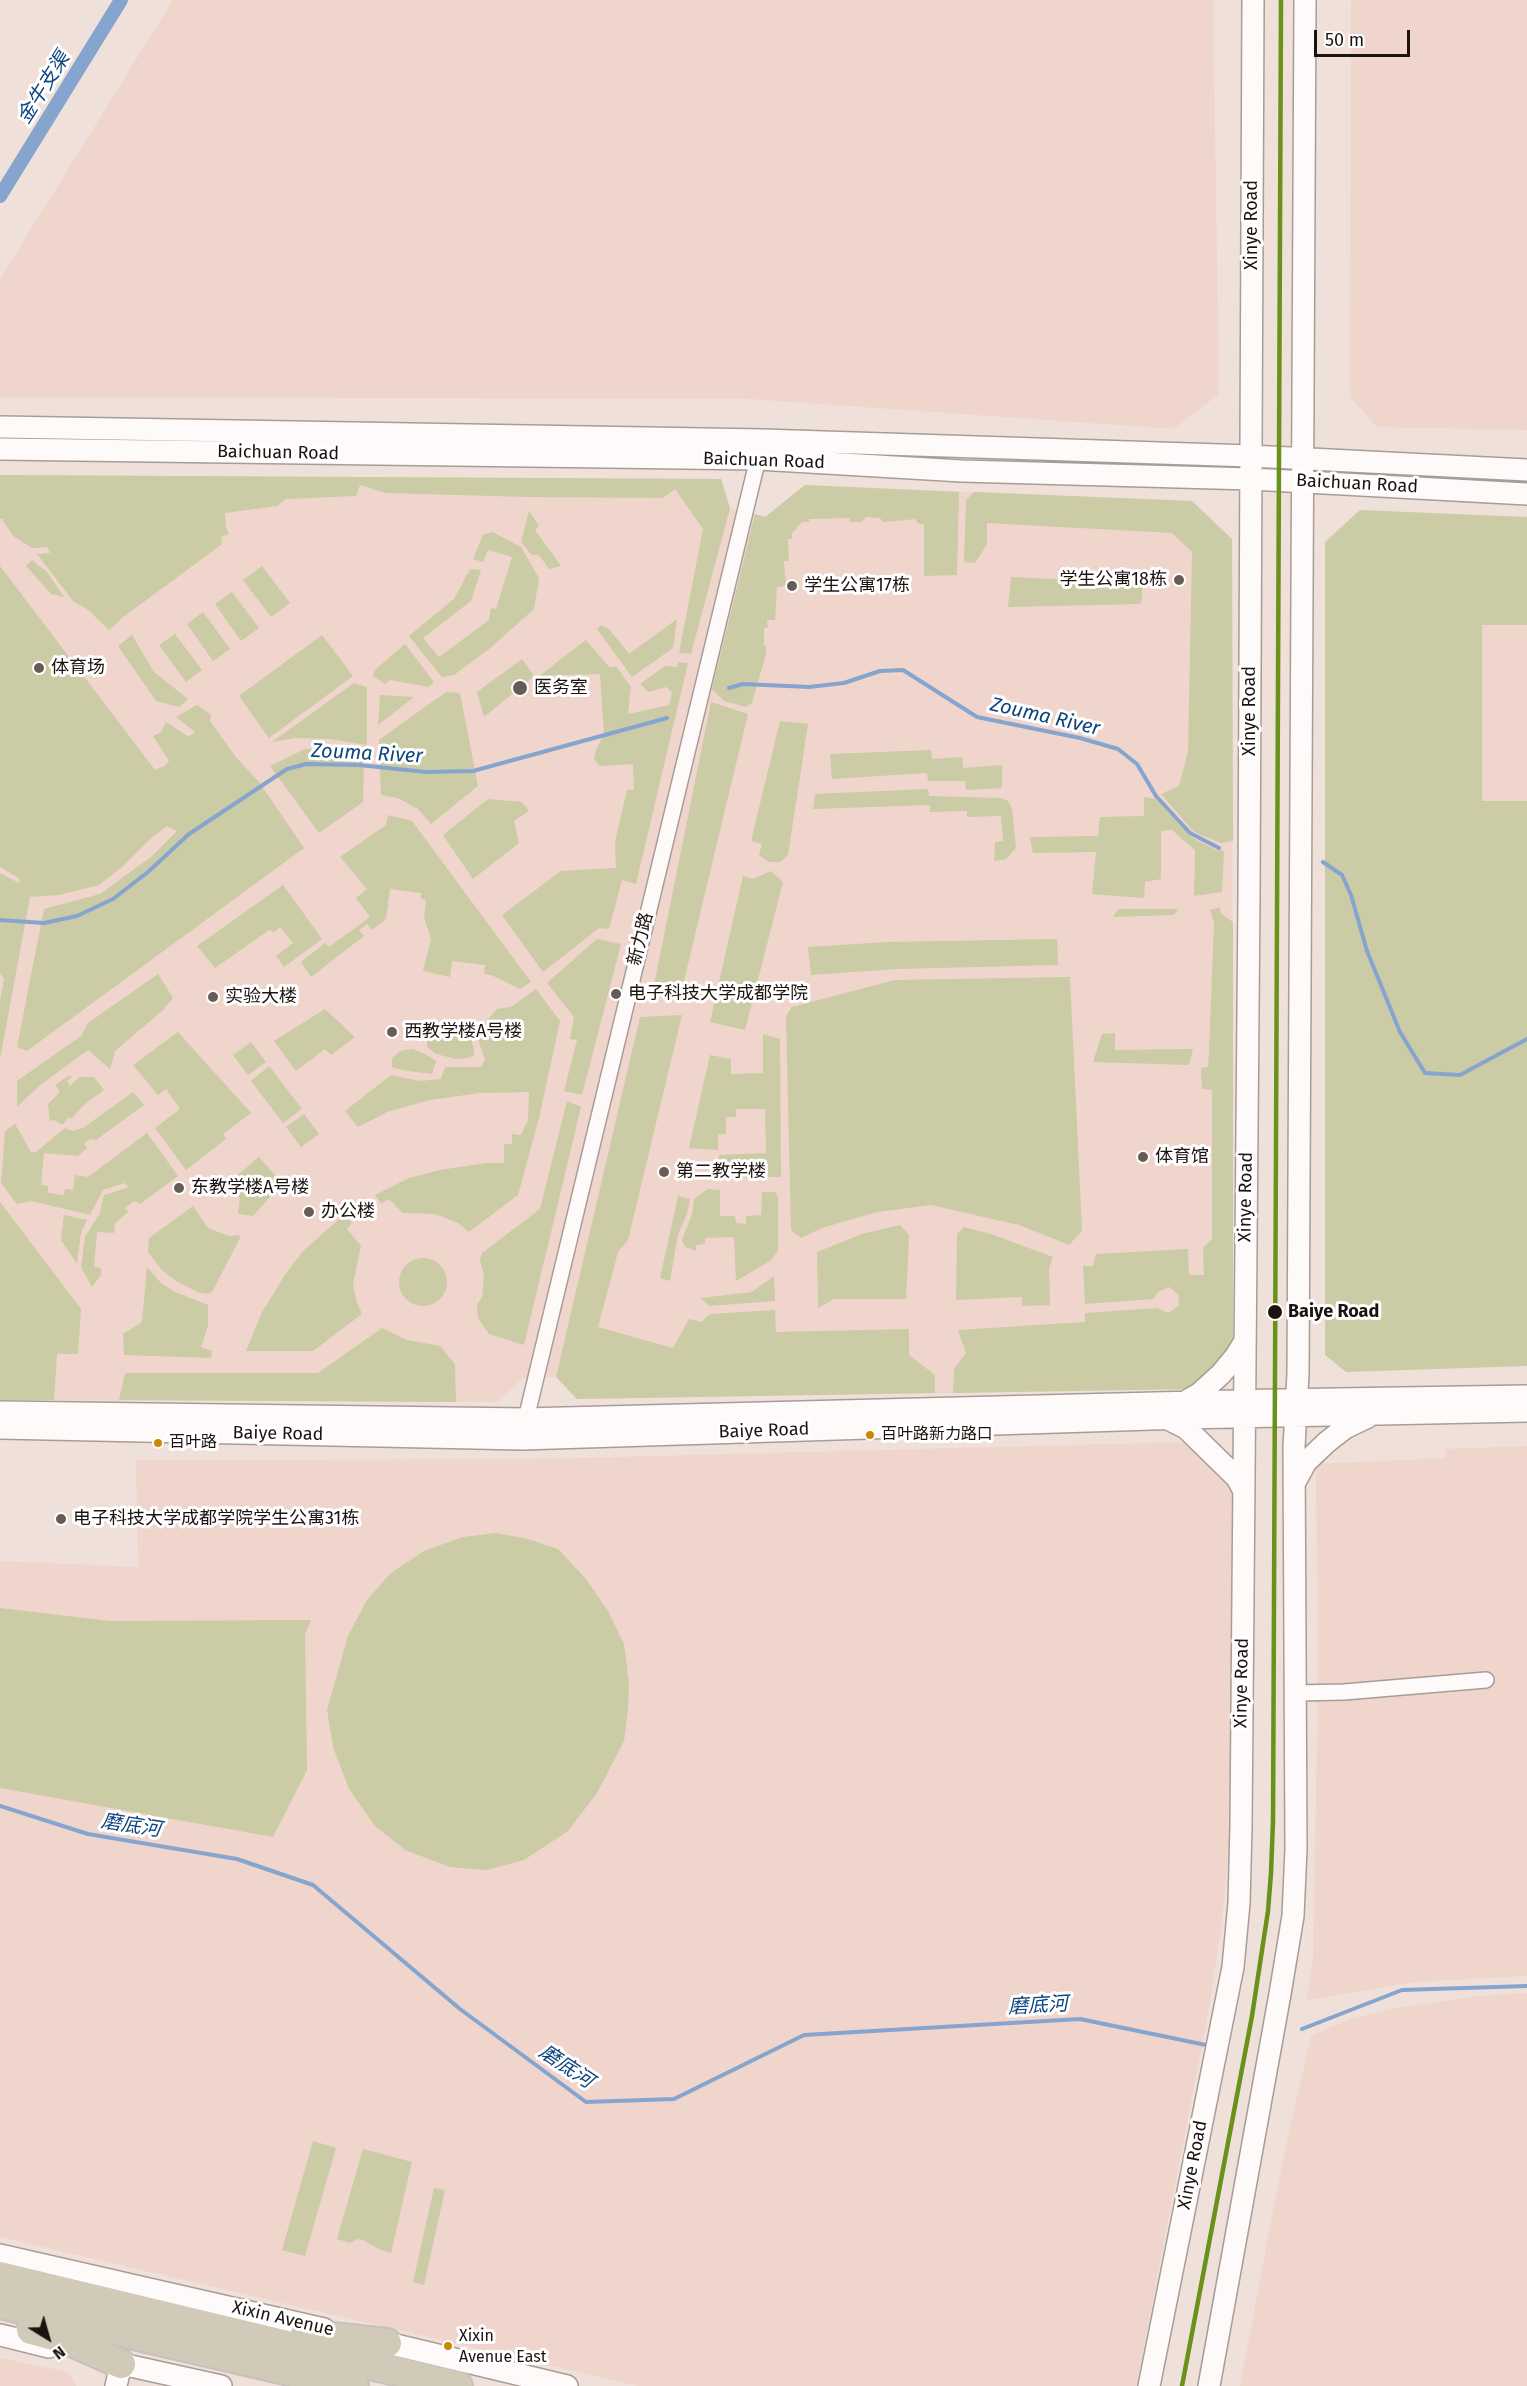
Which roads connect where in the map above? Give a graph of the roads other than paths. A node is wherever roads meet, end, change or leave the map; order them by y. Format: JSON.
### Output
{"nodes":[{"id":1,"x":1253,"y":0,"type":"edge"},
{"id":2,"x":1305,"y":0,"type":"edge"},
{"id":3,"x":0,"y":427,"type":"edge"},
{"id":4,"x":0,"y":449,"type":"edge"},
{"id":5,"x":761,"y":450,"type":"junction"},
{"id":6,"x":1251,"y":456,"type":"junction"},
{"id":7,"x":1304,"y":459,"type":"junction"},
{"id":8,"x":1527,"y":470,"type":"edge"},
{"id":9,"x":1251,"y":479,"type":"junction"},
{"id":10,"x":1303,"y":481,"type":"junction"},
{"id":11,"x":1527,"y":494,"type":"edge"},
{"id":12,"x":1245,"y":1341,"type":"junction"},
{"id":13,"x":1527,"y":1396,"type":"edge"},
{"id":14,"x":1182,"y":1403,"type":"junction"},
{"id":15,"x":1297,"y":1408,"type":"junction"},
{"id":16,"x":1245,"y":1409,"type":"junction"},
{"id":17,"x":1527,"y":1411,"type":"edge"},
{"id":18,"x":0,"y":1412,"type":"edge"},
{"id":19,"x":1375,"y":1414,"type":"junction"},
{"id":20,"x":1168,"y":1418,"type":"junction"},
{"id":21,"x":0,"y":1428,"type":"edge"},
{"id":22,"x":524,"y":1429,"type":"junction"},
{"id":23,"x":1294,"y":1483,"type":"junction"},
{"id":24,"x":1244,"y":1491,"type":"junction"},
{"id":25,"x":1486,"y":1680,"type":"dead end"},
{"id":26,"x":1295,"y":1693,"type":"junction"},
{"id":27,"x":0,"y":2254,"type":"edge"},
{"id":28,"x":0,"y":2275,"type":"edge"},
{"id":29,"x":0,"y":2304,"type":"edge"},
{"id":30,"x":0,"y":2322,"type":"edge"},
{"id":31,"x":0,"y":2335,"type":"edge"},
{"id":32,"x":387,"y":2343,"type":"junction"},
{"id":33,"x":118,"y":2375,"type":"edge"},
{"id":34,"x":221,"y":2386,"type":"edge"},
{"id":35,"x":354,"y":2386,"type":"edge"},
{"id":36,"x":458,"y":2386,"type":"edge"},
{"id":37,"x":567,"y":2386,"type":"edge"},
{"id":38,"x":1149,"y":2386,"type":"edge"},
{"id":39,"x":1209,"y":2386,"type":"edge"}],
"edges":[{"from":1,"to":6,"type":"street","name":"Xinye Road"},
{"from":2,"to":7,"type":"street"},
{"from":3,"to":5,"type":"street","name":"Baichuan Road"},
{"from":4,"to":5,"type":"street","name":"Baichuan Road"},
{"from":5,"to":6,"type":"street","name":"Baichuan Road"},
{"from":5,"to":9,"type":"street","name":"Baichuan Road"},
{"from":5,"to":22,"type":"street","name":"新力路"},
{"from":6,"to":7,"type":"street","name":"Baichuan Road"},
{"from":6,"to":9,"type":"street","name":"Xinye Road"},
{"from":7,"to":8,"type":"street","name":"Baichuan Road"},
{"from":7,"to":10,"type":"street"},
{"from":9,"to":10,"type":"street","name":"Baichuan Road"},
{"from":9,"to":12,"type":"street","name":"Xinye Road"},
{"from":10,"to":11,"type":"street","name":"Baichuan Road"},
{"from":10,"to":15,"type":"street"},
{"from":12,"to":14,"type":"street"},
{"from":12,"to":16,"type":"street","name":"Xinye Road"},
{"from":13,"to":15,"type":"street","name":"Baiye Road"},
{"from":14,"to":16,"type":"street","name":"Baiye Road"},
{"from":14,"to":22,"type":"street","name":"Baiye Road"},
{"from":15,"to":16,"type":"street","name":"Baiye Road"},
{"from":15,"to":19,"type":"street","name":"Baiye Road"},
{"from":15,"to":23,"type":"street"},
{"from":16,"to":20,"type":"street","name":"Baiye Road"},
{"from":16,"to":24,"type":"street","name":"Xinye Road"},
{"from":17,"to":19,"type":"street","name":"Baiye Road"},
{"from":18,"to":22,"type":"street","name":"Baiye Road"},
{"from":19,"to":23,"type":"street"},
{"from":20,"to":22,"type":"street","name":"Baiye Road"},
{"from":20,"to":24,"type":"street"},
{"from":21,"to":22,"type":"street","name":"Baiye Road"},
{"from":23,"to":26,"type":"street"},
{"from":24,"to":38,"type":"street","name":"Xinye Road"},
{"from":25,"to":26,"type":"street"},
{"from":26,"to":39,"type":"street"},
{"from":27,"to":32,"type":"street","name":"Xixin Avenue"},
{"from":28,"to":32,"type":"highway"},
{"from":28,"to":36,"type":"highway","name":"Xixin Avenue"},
{"from":29,"to":35,"type":"highway"},
{"from":30,"to":33,"type":"highway"},
{"from":31,"to":33,"type":"street"},
{"from":32,"to":37,"type":"street","name":"Xixin Avenue"},
{"from":33,"to":34,"type":"street"}]}
